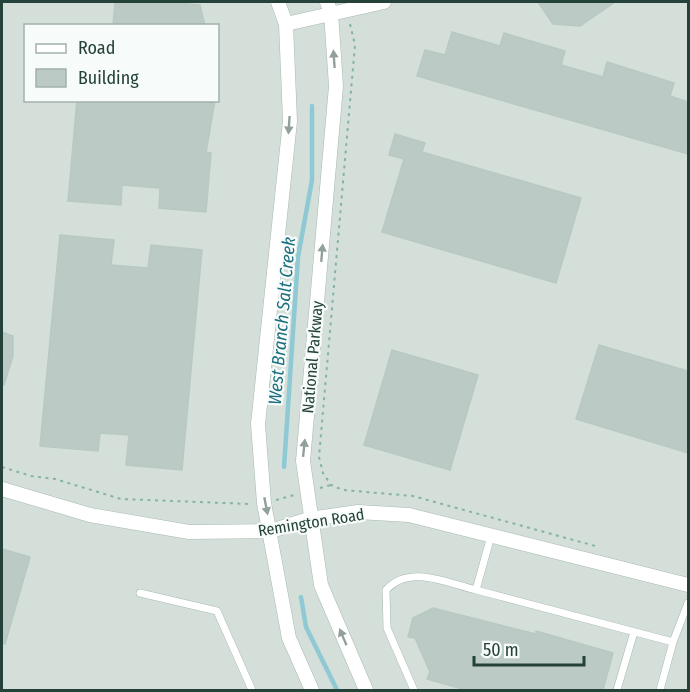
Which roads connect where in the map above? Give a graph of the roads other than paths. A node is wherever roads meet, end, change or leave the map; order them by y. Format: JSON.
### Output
{"nodes":[{"id":1,"x":278,"y":2,"type":"edge"},
{"id":2,"x":384,"y":2,"type":"edge"},
{"id":3,"x":329,"y":7,"type":"edge"},
{"id":4,"x":286,"y":24,"type":"junction"},
{"id":5,"x":2,"y":489,"type":"edge"},
{"id":6,"x":309,"y":519,"type":"junction"},
{"id":7,"x":271,"y":531,"type":"junction"},
{"id":8,"x":491,"y":536,"type":"junction"},
{"id":9,"x":688,"y":585,"type":"edge"},
{"id":10,"x":476,"y":590,"type":"junction"},
{"id":11,"x":140,"y":593,"type":"dead end"},
{"id":12,"x":688,"y":603,"type":"edge"},
{"id":13,"x":634,"y":632,"type":"junction"},
{"id":14,"x":673,"y":642,"type":"junction"},
{"id":15,"x":252,"y":690,"type":"edge"},
{"id":16,"x":312,"y":690,"type":"edge"},
{"id":17,"x":366,"y":690,"type":"edge"},
{"id":18,"x":414,"y":690,"type":"edge"},
{"id":19,"x":617,"y":690,"type":"edge"},
{"id":20,"x":660,"y":690,"type":"edge"}],
"edges":[{"from":1,"to":4,"type":"street"},
{"from":2,"to":3,"type":"street"},
{"from":3,"to":4,"type":"street"},
{"from":6,"to":3,"type":"street","name":"National Parkway","one_way":true},
{"from":4,"to":7,"type":"street","one_way":true},
{"from":5,"to":7,"type":"street","name":"Remington Road"},
{"from":6,"to":7,"type":"street","name":"Remington Road"},
{"from":6,"to":8,"type":"street","name":"Remington Road"},
{"from":17,"to":6,"type":"street","name":"National Parkway","one_way":true},
{"from":7,"to":16,"type":"street"},
{"from":8,"to":9,"type":"street","name":"Remington Road"},
{"from":8,"to":10,"type":"lane"},
{"from":10,"to":13,"type":"lane"},
{"from":10,"to":18,"type":"lane"},
{"from":11,"to":15,"type":"lane"},
{"from":12,"to":14,"type":"lane"},
{"from":13,"to":14,"type":"lane"},
{"from":13,"to":19,"type":"lane"},
{"from":14,"to":20,"type":"lane"}]}
